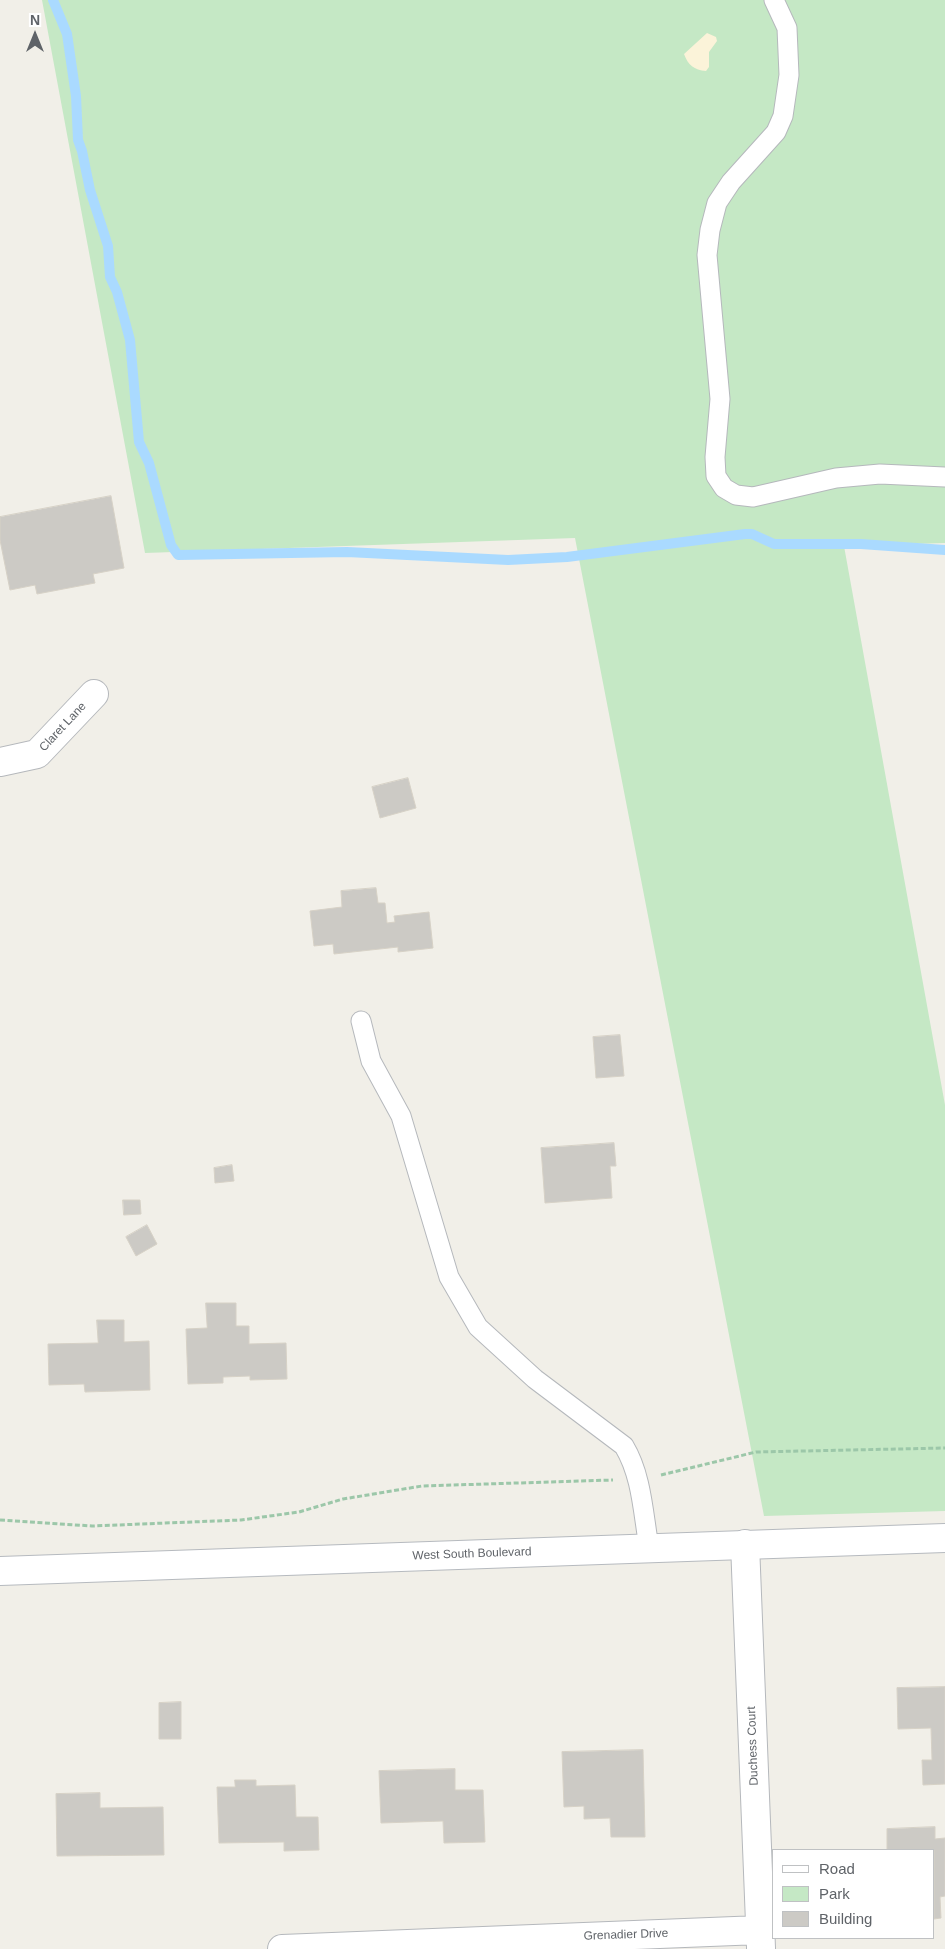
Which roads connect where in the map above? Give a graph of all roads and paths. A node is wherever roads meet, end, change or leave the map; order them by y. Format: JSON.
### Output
{"nodes":[{"id":1,"x":774,"y":0,"type":"edge"},
{"id":2,"x":945,"y":478,"type":"edge"},
{"id":3,"x":94,"y":694,"type":"dead end"},
{"id":4,"x":0,"y":762,"type":"edge"},
{"id":5,"x":362,"y":1021,"type":"dead end"},
{"id":6,"x":945,"y":1448,"type":"edge"},
{"id":7,"x":638,"y":1479,"type":"junction"},
{"id":8,"x":0,"y":1520,"type":"edge"},
{"id":9,"x":945,"y":1538,"type":"edge"},
{"id":10,"x":745,"y":1544,"type":"junction"},
{"id":11,"x":649,"y":1548,"type":"junction"},
{"id":12,"x":0,"y":1571,"type":"edge"},
{"id":13,"x":760,"y":1940,"type":"edge"},
{"id":14,"x":282,"y":1949,"type":"edge"}],
"edges":[{"from":1,"to":2,"type":"lane"},
{"from":3,"to":4,"type":"street","name":"Claret Lane"},
{"from":5,"to":7,"type":"lane"},
{"from":6,"to":7,"type":"path"},
{"from":7,"to":8,"type":"path"},
{"from":7,"to":11,"type":"lane"},
{"from":9,"to":10,"type":"street","name":"West South Boulevard"},
{"from":10,"to":11,"type":"street","name":"West South Boulevard"},
{"from":10,"to":13,"type":"street","name":"Duchess Court"},
{"from":11,"to":12,"type":"street","name":"West South Boulevard"},
{"from":13,"to":14,"type":"street","name":"Grenadier Drive"}]}
